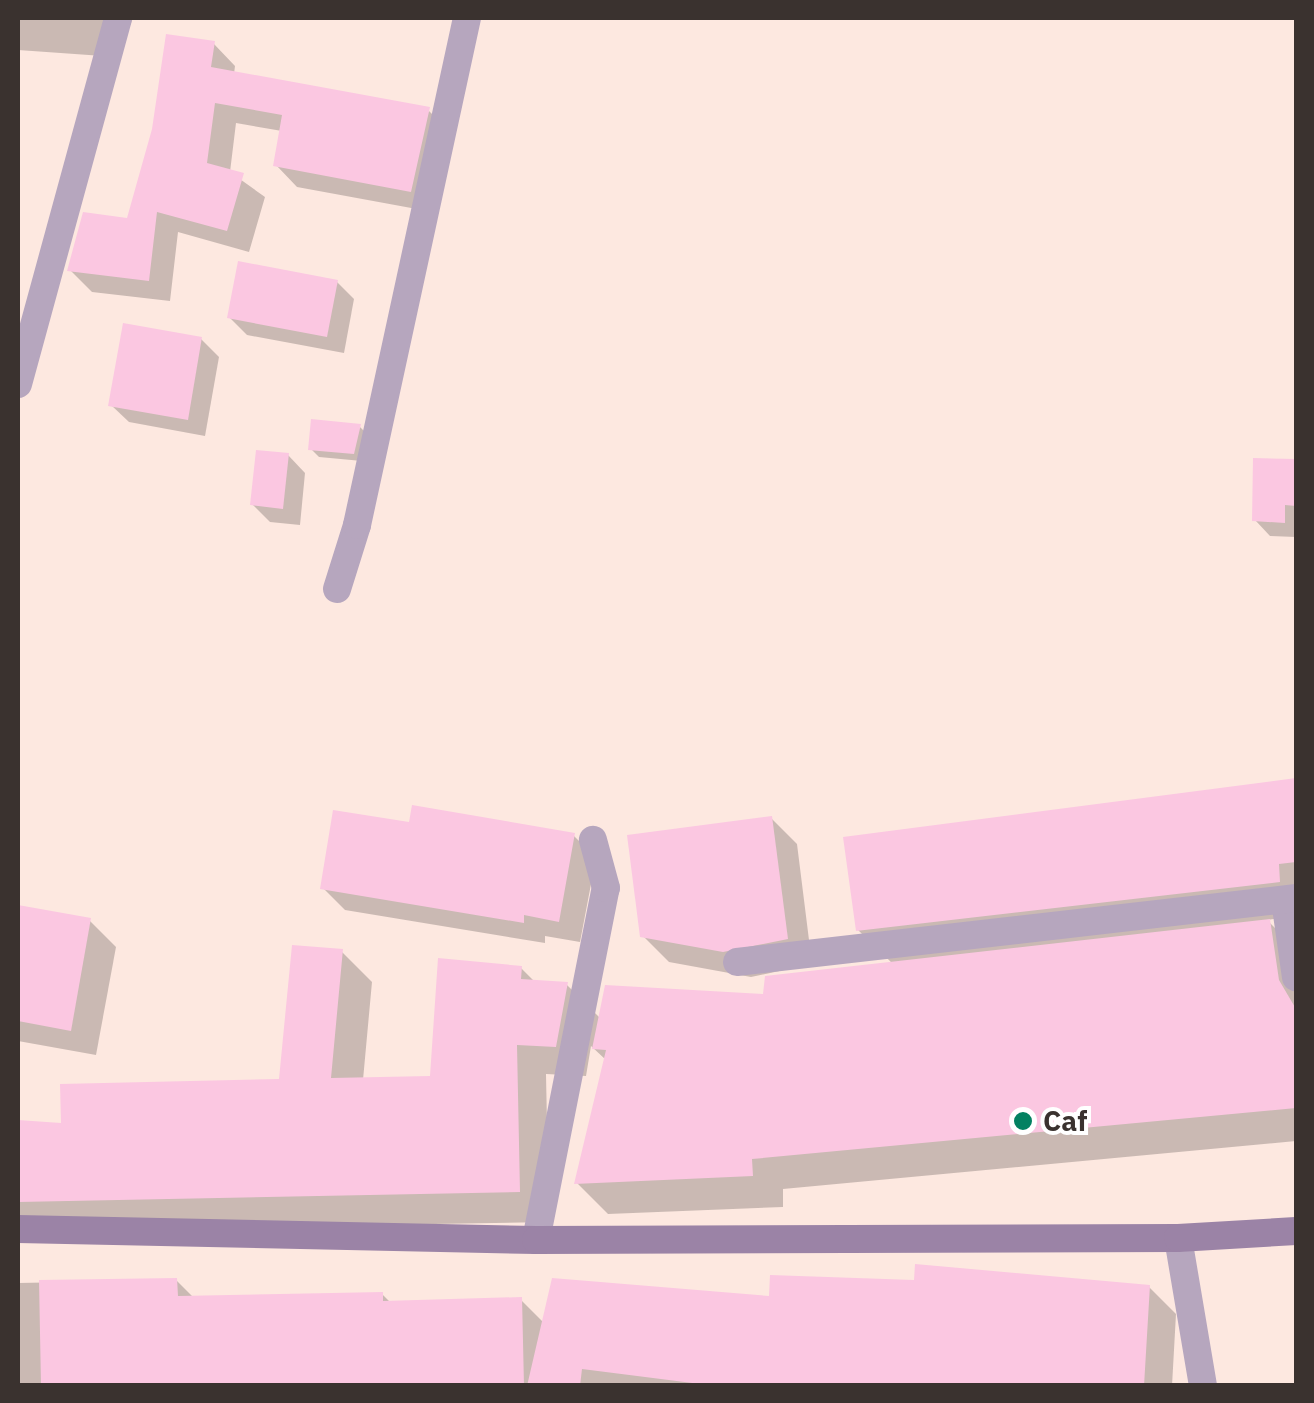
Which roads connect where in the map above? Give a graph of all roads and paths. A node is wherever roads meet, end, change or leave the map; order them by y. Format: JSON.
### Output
{"nodes":[{"id":1,"x":118,"y":18,"type":"edge"},
{"id":2,"x":468,"y":18,"type":"edge"},
{"id":3,"x":18,"y":384,"type":"edge"},
{"id":4,"x":337,"y":590,"type":"dead end"},
{"id":5,"x":592,"y":840,"type":"dead end"},
{"id":6,"x":1291,"y":899,"type":"edge"},
{"id":7,"x":737,"y":962,"type":"dead end"},
{"id":8,"x":1296,"y":977,"type":"edge"},
{"id":9,"x":18,"y":1228,"type":"edge"},
{"id":10,"x":1296,"y":1231,"type":"edge"},
{"id":11,"x":1178,"y":1238,"type":"junction"},
{"id":12,"x":536,"y":1240,"type":"junction"},
{"id":13,"x":1203,"y":1386,"type":"edge"}],
"edges":[{"from":1,"to":3,"type":"street"},
{"from":2,"to":4,"type":"street"},
{"from":5,"to":12,"type":"street"},
{"from":6,"to":7,"type":"street"},
{"from":6,"to":8,"type":"street"},
{"from":9,"to":12,"type":"main road"},
{"from":10,"to":11,"type":"main road"},
{"from":11,"to":12,"type":"main road"},
{"from":11,"to":13,"type":"street"}]}
